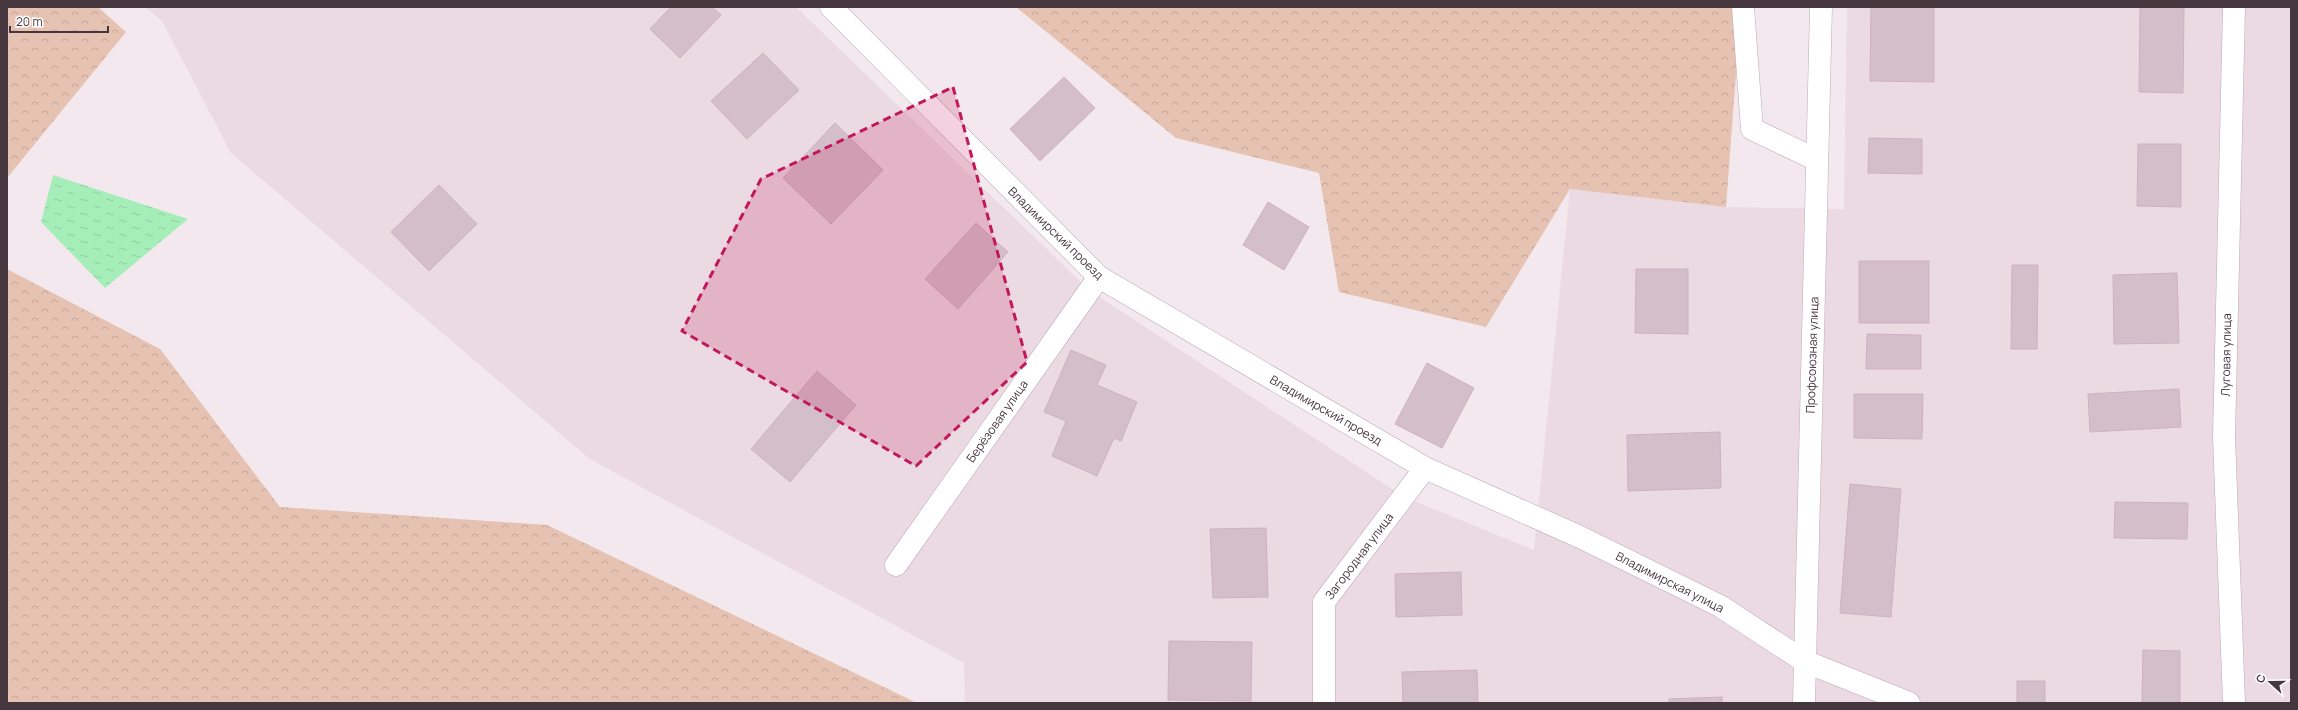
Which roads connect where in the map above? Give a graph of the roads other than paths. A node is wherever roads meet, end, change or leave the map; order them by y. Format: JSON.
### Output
{"nodes":[{"id":1,"x":831,"y":7,"type":"edge"},
{"id":2,"x":1743,"y":7,"type":"edge"},
{"id":3,"x":1821,"y":7,"type":"edge"},
{"id":4,"x":2234,"y":7,"type":"edge"},
{"id":5,"x":1817,"y":160,"type":"junction"},
{"id":6,"x":1099,"y":277,"type":"junction"},
{"id":7,"x":1426,"y":468,"type":"junction"},
{"id":8,"x":896,"y":565,"type":"dead end"},
{"id":9,"x":1804,"y":661,"type":"junction"},
{"id":10,"x":1324,"y":703,"type":"edge"},
{"id":11,"x":1804,"y":703,"type":"edge"},
{"id":12,"x":1909,"y":703,"type":"edge"},
{"id":13,"x":2234,"y":703,"type":"edge"}],
"edges":[{"from":1,"to":6,"type":"street","name":"Владимирский проезд"},
{"from":2,"to":5,"type":"street"},
{"from":3,"to":5,"type":"street","name":"Профсоюзная улица"},
{"from":4,"to":13,"type":"street","name":"Луговая улица"},
{"from":5,"to":9,"type":"street","name":"Профсоюзная улица"},
{"from":6,"to":7,"type":"street","name":"Владимирский проезд"},
{"from":6,"to":8,"type":"street","name":"Берёзовая улица"},
{"from":7,"to":9,"type":"street","name":"Владимирская улица"},
{"from":7,"to":10,"type":"street","name":"Загородная улица"},
{"from":9,"to":11,"type":"street","name":"Профсоюзная улица"},
{"from":9,"to":12,"type":"street","name":"Владимирская улица"}]}
